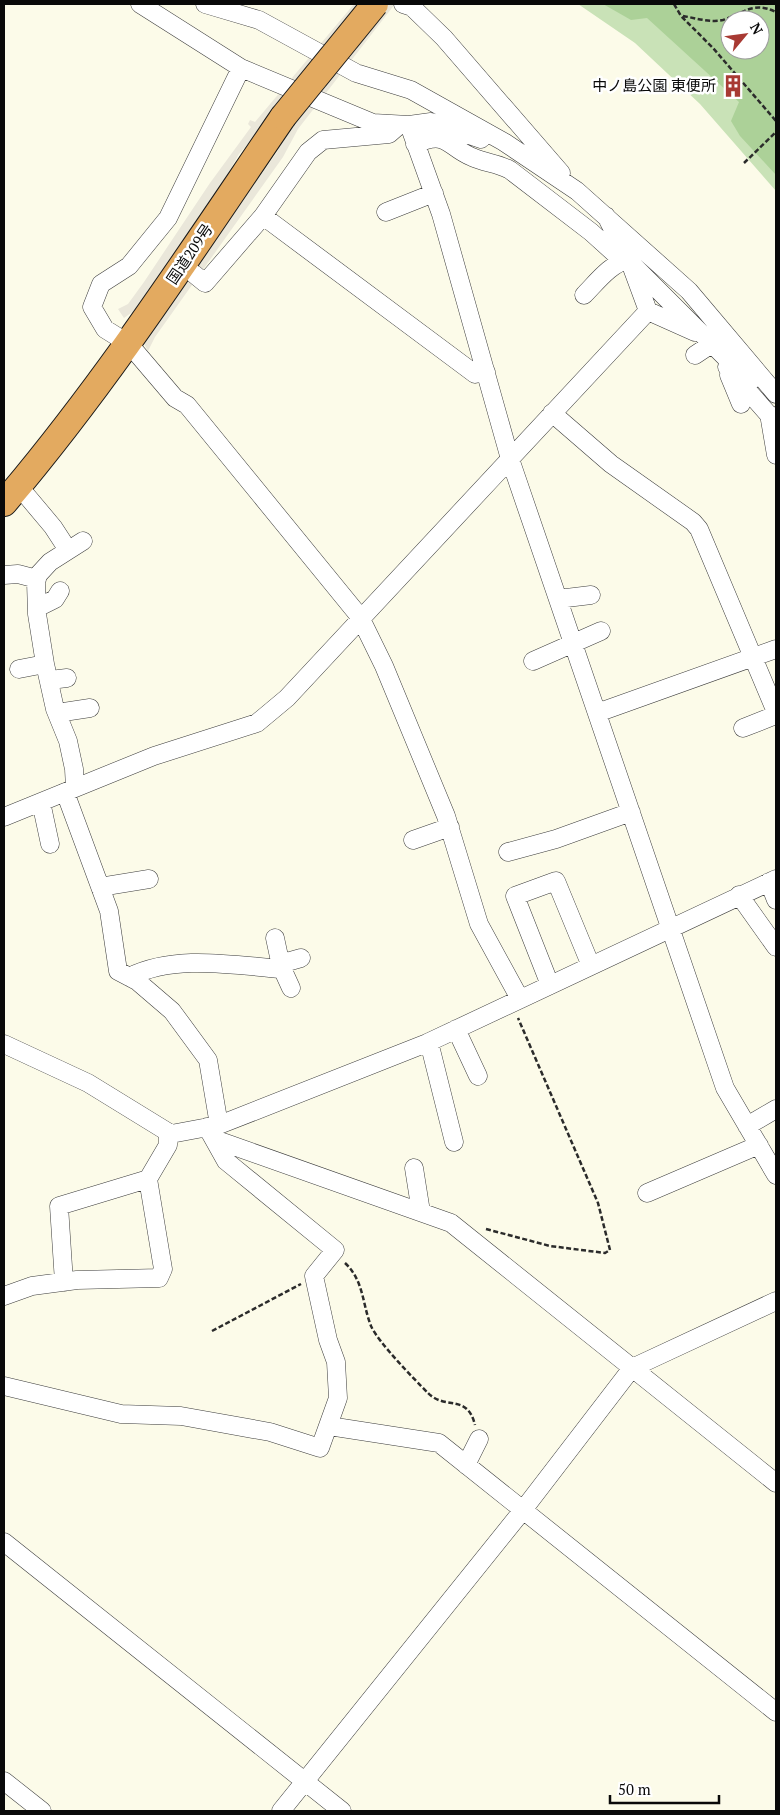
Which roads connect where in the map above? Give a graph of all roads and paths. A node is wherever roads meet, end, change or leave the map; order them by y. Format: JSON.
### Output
{"nodes":[{"id":1,"x":140,"y":4,"type":"edge"},
{"id":2,"x":205,"y":4,"type":"edge"},
{"id":3,"x":375,"y":4,"type":"edge"},
{"id":4,"x":403,"y":4,"type":"edge"},
{"id":5,"x":674,"y":4,"type":"edge"},
{"id":6,"x":776,"y":12,"type":"edge"},
{"id":7,"x":681,"y":16,"type":"junction"},
{"id":8,"x":241,"y":68,"type":"junction"},
{"id":9,"x":776,"y":121,"type":"edge"},
{"id":10,"x":404,"y":125,"type":"junction"},
{"id":11,"x":776,"y":132,"type":"edge"},
{"id":12,"x":504,"y":142,"type":"junction"},
{"id":13,"x":415,"y":144,"type":"junction"},
{"id":14,"x":744,"y":163,"type":"dead end"},
{"id":15,"x":578,"y":191,"type":"junction"},
{"id":16,"x":434,"y":193,"type":"junction"},
{"id":17,"x":386,"y":212,"type":"dead end"},
{"id":18,"x":263,"y":216,"type":"junction"},
{"id":19,"x":606,"y":216,"type":"junction"},
{"id":20,"x":619,"y":262,"type":"junction"},
{"id":21,"x":194,"y":274,"type":"dead end"},
{"id":22,"x":584,"y":295,"type":"dead end"},
{"id":23,"x":648,"y":310,"type":"junction"},
{"id":24,"x":129,"y":344,"type":"junction"},
{"id":25,"x":706,"y":346,"type":"junction"},
{"id":26,"x":723,"y":363,"type":"junction"},
{"id":27,"x":486,"y":372,"type":"junction"},
{"id":28,"x":775,"y":392,"type":"edge"},
{"id":29,"x":741,"y":404,"type":"dead end"},
{"id":30,"x":552,"y":413,"type":"junction"},
{"id":31,"x":773,"y":418,"type":"edge"},
{"id":32,"x":776,"y":455,"type":"edge"},
{"id":33,"x":510,"y":459,"type":"junction"},
{"id":34,"x":16,"y":500,"type":"edge"},
{"id":35,"x":4,"y":575,"type":"edge"},
{"id":36,"x":37,"y":579,"type":"junction"},
{"id":37,"x":60,"y":591,"type":"dead end"},
{"id":38,"x":591,"y":595,"type":"dead end"},
{"id":39,"x":558,"y":599,"type":"junction"},
{"id":40,"x":37,"y":608,"type":"junction"},
{"id":41,"x":360,"y":617,"type":"junction"},
{"id":42,"x":601,"y":631,"type":"dead end"},
{"id":43,"x":574,"y":645,"type":"junction"},
{"id":44,"x":776,"y":649,"type":"edge"},
{"id":45,"x":754,"y":656,"type":"junction"},
{"id":46,"x":533,"y":661,"type":"dead end"},
{"id":47,"x":19,"y":669,"type":"dead end"},
{"id":48,"x":54,"y":674,"type":"junction"},
{"id":49,"x":90,"y":708,"type":"dead end"},
{"id":50,"x":56,"y":713,"type":"junction"},
{"id":51,"x":597,"y":714,"type":"junction"},
{"id":52,"x":776,"y":714,"type":"edge"},
{"id":53,"x":743,"y":728,"type":"dead end"},
{"id":54,"x":70,"y":790,"type":"junction"},
{"id":55,"x":41,"y":802,"type":"junction"},
{"id":56,"x":631,"y":812,"type":"junction"},
{"id":57,"x":4,"y":817,"type":"edge"},
{"id":58,"x":450,"y":827,"type":"junction"},
{"id":59,"x":413,"y":840,"type":"dead end"},
{"id":60,"x":50,"y":844,"type":"dead end"},
{"id":61,"x":508,"y":852,"type":"dead end"},
{"id":62,"x":149,"y":879,"type":"dead end"},
{"id":63,"x":773,"y":881,"type":"edge"},
{"id":64,"x":100,"y":887,"type":"junction"},
{"id":65,"x":739,"y":896,"type":"junction"},
{"id":66,"x":776,"y":900,"type":"edge"},
{"id":67,"x":671,"y":928,"type":"junction"},
{"id":68,"x":274,"y":938,"type":"dead end"},
{"id":69,"x":776,"y":947,"type":"edge"},
{"id":70,"x":301,"y":958,"type":"dead end"},
{"id":71,"x":281,"y":966,"type":"junction"},
{"id":72,"x":591,"y":966,"type":"junction"},
{"id":73,"x":129,"y":977,"type":"junction"},
{"id":74,"x":550,"y":985,"type":"junction"},
{"id":75,"x":291,"y":988,"type":"dead end"},
{"id":76,"x":515,"y":1001,"type":"junction"},
{"id":77,"x":456,"y":1029,"type":"junction"},
{"id":78,"x":429,"y":1042,"type":"junction"},
{"id":79,"x":4,"y":1044,"type":"edge"},
{"id":80,"x":478,"y":1076,"type":"dead end"},
{"id":81,"x":776,"y":1109,"type":"edge"},
{"id":82,"x":747,"y":1126,"type":"junction"},
{"id":83,"x":213,"y":1130,"type":"junction"},
{"id":84,"x":168,"y":1132,"type":"junction"},
{"id":85,"x":454,"y":1142,"type":"dead end"},
{"id":86,"x":759,"y":1145,"type":"junction"},
{"id":87,"x":414,"y":1168,"type":"dead end"},
{"id":88,"x":776,"y":1175,"type":"edge"},
{"id":89,"x":148,"y":1179,"type":"junction"},
{"id":90,"x":647,"y":1193,"type":"dead end"},
{"id":91,"x":420,"y":1212,"type":"junction"},
{"id":92,"x":450,"y":1223,"type":"junction"},
{"id":93,"x":333,"y":1252,"type":"junction"},
{"id":94,"x":314,"y":1276,"type":"junction"},
{"id":95,"x":64,"y":1282,"type":"junction"},
{"id":96,"x":4,"y":1296,"type":"edge"},
{"id":97,"x":776,"y":1301,"type":"edge"},
{"id":98,"x":212,"y":1331,"type":"dead end"},
{"id":99,"x":632,"y":1368,"type":"junction"},
{"id":100,"x":4,"y":1386,"type":"edge"},
{"id":101,"x":329,"y":1426,"type":"junction"},
{"id":102,"x":479,"y":1439,"type":"joint"},
{"id":103,"x":466,"y":1465,"type":"junction"},
{"id":104,"x":776,"y":1483,"type":"edge"},
{"id":105,"x":523,"y":1510,"type":"junction"},
{"id":106,"x":4,"y":1542,"type":"edge"},
{"id":107,"x":776,"y":1712,"type":"edge"},
{"id":108,"x":4,"y":1781,"type":"edge"},
{"id":109,"x":304,"y":1782,"type":"junction"},
{"id":110,"x":42,"y":1811,"type":"edge"},
{"id":111,"x":281,"y":1811,"type":"edge"},
{"id":112,"x":342,"y":1811,"type":"edge"}],
"edges":[{"from":1,"to":8,"type":"street"},
{"from":2,"to":12,"type":"street"},
{"from":3,"to":24,"type":"highway","name":"国道209号","bridge":true},
{"from":4,"to":15,"type":"street"},
{"from":5,"to":7,"type":"path"},
{"from":6,"to":7,"type":"path"},
{"from":7,"to":9,"type":"path"},
{"from":8,"to":10,"type":"street"},
{"from":8,"to":24,"type":"street"},
{"from":10,"to":12,"type":"street"},
{"from":10,"to":13,"type":"street"},
{"from":10,"to":18,"type":"street"},
{"from":11,"to":14,"type":"path"},
{"from":12,"to":15,"type":"street"},
{"from":13,"to":16,"type":"street"},
{"from":13,"to":20,"type":"street"},
{"from":15,"to":19,"type":"street"},
{"from":16,"to":17,"type":"street"},
{"from":16,"to":27,"type":"street"},
{"from":18,"to":21,"type":"street"},
{"from":18,"to":27,"type":"street"},
{"from":19,"to":20,"type":"street"},
{"from":19,"to":28,"type":"street"},
{"from":20,"to":22,"type":"street"},
{"from":20,"to":23,"type":"street"},
{"from":20,"to":25,"type":"street"},
{"from":23,"to":25,"type":"street"},
{"from":23,"to":30,"type":"street"},
{"from":24,"to":34,"type":"highway","name":"国道209号"},
{"from":24,"to":41,"type":"street"},
{"from":25,"to":26,"type":"street"},
{"from":25,"to":28,"type":"street"},
{"from":26,"to":29,"type":"street"},
{"from":26,"to":31,"type":"street"},
{"from":27,"to":33,"type":"street"},
{"from":30,"to":33,"type":"street"},
{"from":30,"to":45,"type":"street"},
{"from":31,"to":32,"type":"street"},
{"from":33,"to":39,"type":"street"},
{"from":33,"to":41,"type":"street"},
{"from":34,"to":36,"type":"street"},
{"from":35,"to":36,"type":"street"},
{"from":36,"to":40,"type":"street"},
{"from":37,"to":40,"type":"street"},
{"from":38,"to":39,"type":"street"},
{"from":39,"to":43,"type":"street"},
{"from":40,"to":48,"type":"street"},
{"from":41,"to":54,"type":"street"},
{"from":41,"to":58,"type":"street"},
{"from":42,"to":43,"type":"street"},
{"from":43,"to":46,"type":"street"},
{"from":43,"to":51,"type":"street"},
{"from":44,"to":45,"type":"street"},
{"from":45,"to":51,"type":"street"},
{"from":45,"to":52,"type":"street"},
{"from":47,"to":48,"type":"street"},
{"from":48,"to":50,"type":"street"},
{"from":49,"to":50,"type":"street"},
{"from":50,"to":54,"type":"street"},
{"from":51,"to":56,"type":"street"},
{"from":52,"to":53,"type":"street"},
{"from":54,"to":55,"type":"street"},
{"from":54,"to":64,"type":"street"},
{"from":55,"to":57,"type":"street"},
{"from":55,"to":60,"type":"street"},
{"from":56,"to":61,"type":"street"},
{"from":56,"to":67,"type":"street"},
{"from":58,"to":59,"type":"street"},
{"from":58,"to":76,"type":"street"},
{"from":62,"to":64,"type":"street"},
{"from":63,"to":65,"type":"street"},
{"from":63,"to":66,"type":"street"},
{"from":64,"to":73,"type":"street"},
{"from":65,"to":67,"type":"street"},
{"from":65,"to":69,"type":"street"},
{"from":67,"to":72,"type":"street"},
{"from":67,"to":82,"type":"street"},
{"from":68,"to":71,"type":"street"},
{"from":70,"to":71,"type":"street"},
{"from":71,"to":73,"type":"street"},
{"from":71,"to":75,"type":"street"},
{"from":72,"to":74,"type":"street"},
{"from":72,"to":74,"type":"street"},
{"from":73,"to":83,"type":"street"},
{"from":74,"to":76,"type":"street"},
{"from":76,"to":77,"type":"street"},
{"from":76,"to":92,"type":"path"},
{"from":77,"to":78,"type":"street"},
{"from":77,"to":80,"type":"street"},
{"from":78,"to":83,"type":"street"},
{"from":78,"to":85,"type":"street"},
{"from":79,"to":84,"type":"street"},
{"from":81,"to":82,"type":"street"},
{"from":82,"to":86,"type":"street"},
{"from":83,"to":84,"type":"street"},
{"from":83,"to":91,"type":"street"},
{"from":83,"to":93,"type":"street"},
{"from":84,"to":89,"type":"street"},
{"from":86,"to":88,"type":"street"},
{"from":86,"to":90,"type":"street"},
{"from":87,"to":91,"type":"street"},
{"from":89,"to":95,"type":"street"},
{"from":89,"to":95,"type":"street"},
{"from":91,"to":92,"type":"street"},
{"from":92,"to":99,"type":"street"},
{"from":93,"to":94,"type":"street"},
{"from":93,"to":102,"type":"path"},
{"from":94,"to":98,"type":"path"},
{"from":94,"to":101,"type":"street"},
{"from":95,"to":96,"type":"street"},
{"from":97,"to":99,"type":"street"},
{"from":99,"to":104,"type":"street"},
{"from":99,"to":105,"type":"street"},
{"from":100,"to":101,"type":"street"},
{"from":101,"to":103,"type":"street"},
{"from":102,"to":103,"type":"street"},
{"from":103,"to":105,"type":"street"},
{"from":105,"to":107,"type":"street"},
{"from":105,"to":109,"type":"street"},
{"from":106,"to":109,"type":"street"},
{"from":108,"to":110,"type":"street"},
{"from":109,"to":111,"type":"street"},
{"from":109,"to":112,"type":"street"}]}
